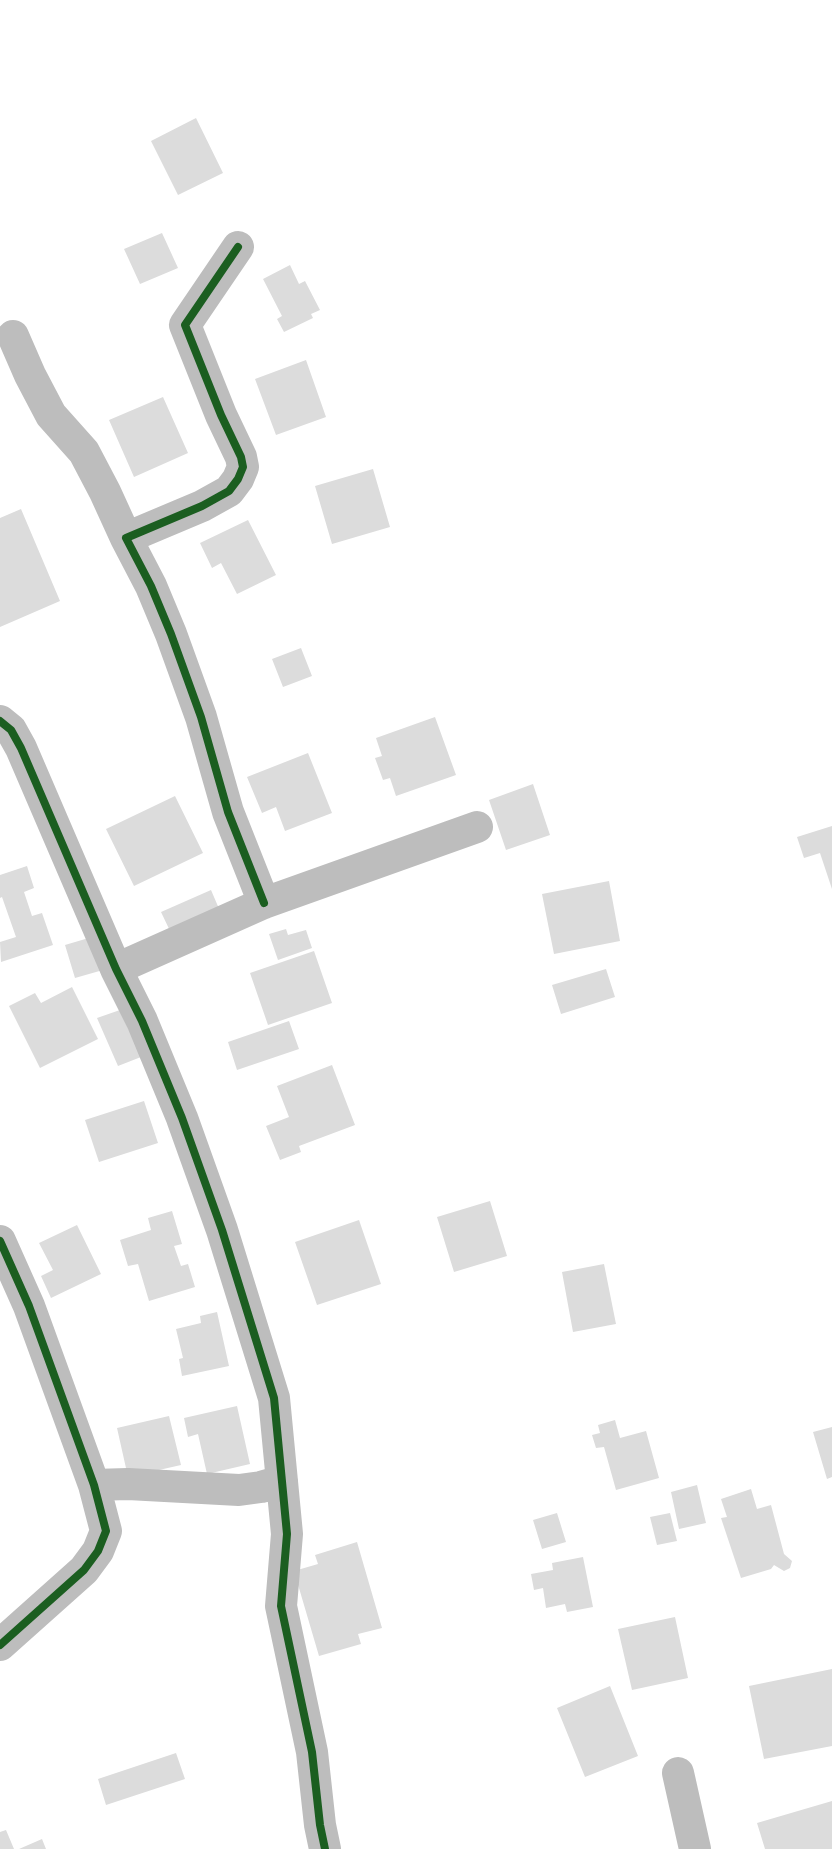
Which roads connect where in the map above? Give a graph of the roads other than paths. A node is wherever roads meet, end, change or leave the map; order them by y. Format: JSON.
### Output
{"nodes":[{"id":1,"x":238,"y":247,"type":"dead end"},
{"id":2,"x":13,"y":336,"type":"dead end"},
{"id":3,"x":126,"y":538,"type":"junction"},
{"id":4,"x":0,"y":721,"type":"edge"},
{"id":5,"x":477,"y":827,"type":"dead end"},
{"id":6,"x":264,"y":903,"type":"junction"},
{"id":7,"x":116,"y":969,"type":"junction"},
{"id":8,"x":0,"y":1241,"type":"edge"},
{"id":9,"x":282,"y":1480,"type":"junction"},
{"id":10,"x":94,"y":1485,"type":"junction"},
{"id":11,"x":0,"y":1645,"type":"edge"},
{"id":12,"x":678,"y":1773,"type":"dead end"},
{"id":13,"x":325,"y":1849,"type":"edge"},
{"id":14,"x":695,"y":1849,"type":"edge"}],
"edges":[{"from":1,"to":3,"type":"street"},
{"from":2,"to":3,"type":"street"},
{"from":3,"to":6,"type":"street"},
{"from":4,"to":7,"type":"street"},
{"from":5,"to":6,"type":"street"},
{"from":6,"to":7,"type":"street"},
{"from":7,"to":9,"type":"street"},
{"from":8,"to":10,"type":"street"},
{"from":9,"to":10,"type":"street"},
{"from":9,"to":13,"type":"street"},
{"from":10,"to":11,"type":"street"},
{"from":12,"to":14,"type":"street"}]}
